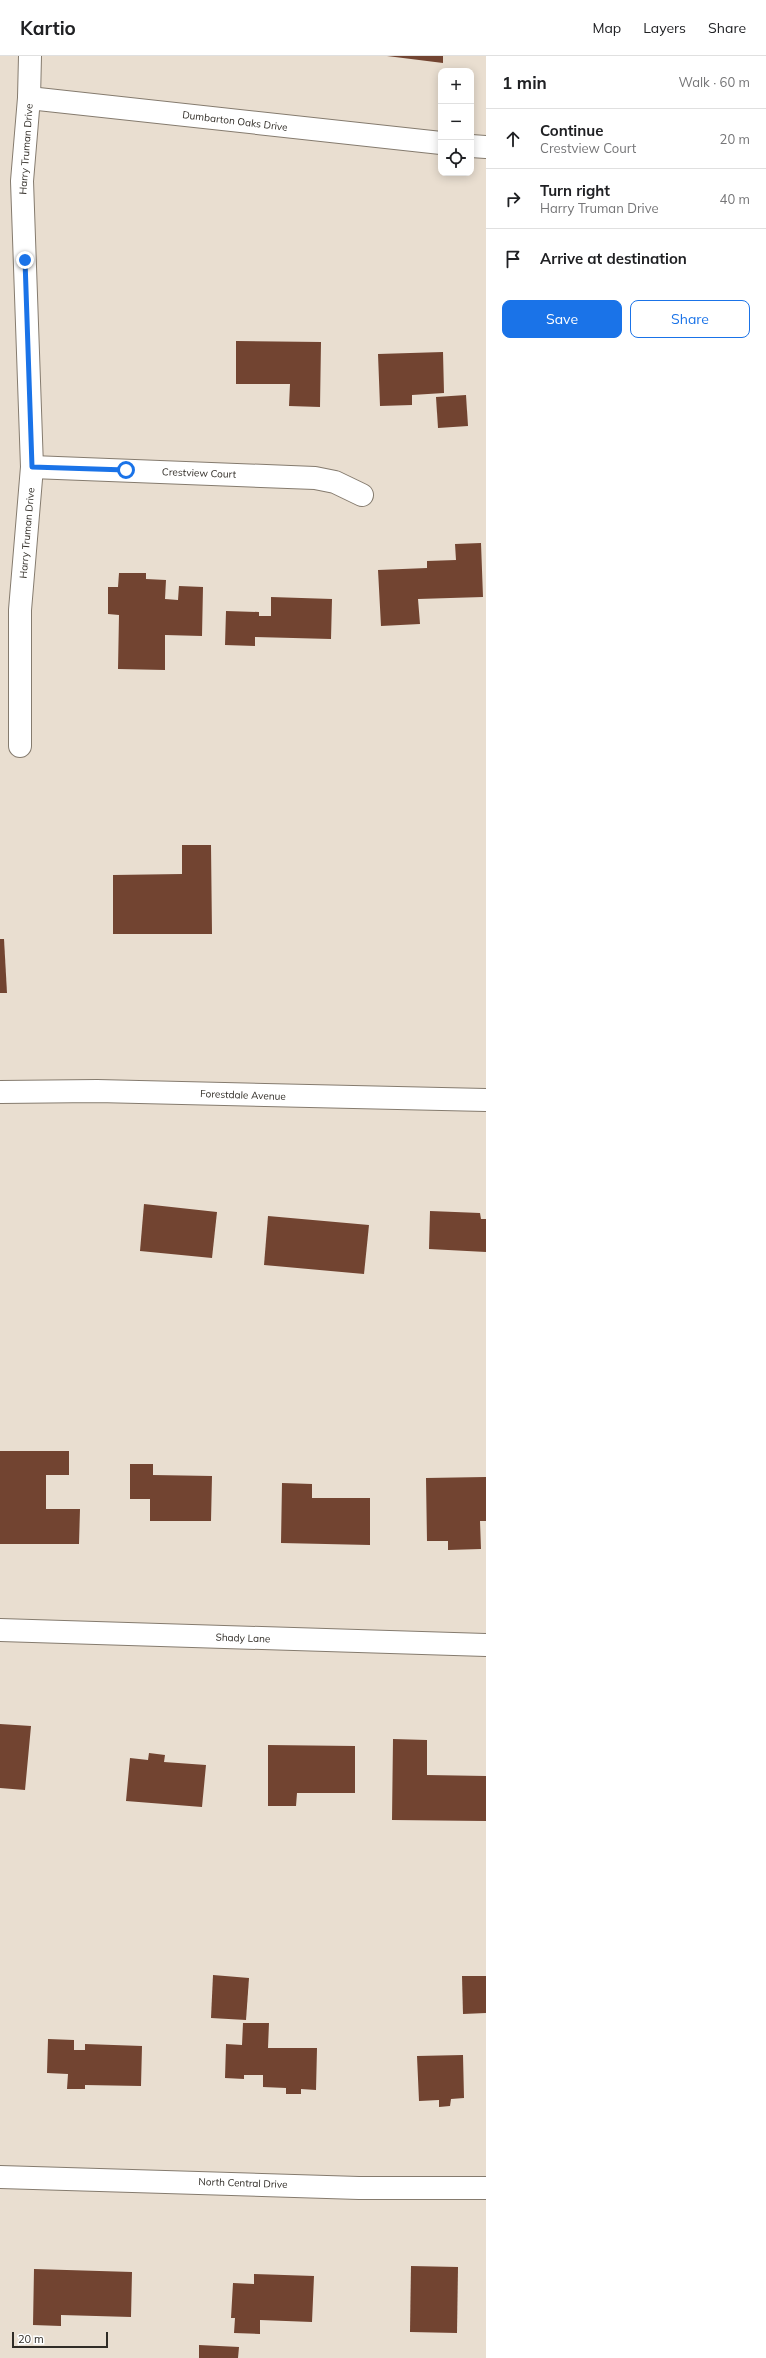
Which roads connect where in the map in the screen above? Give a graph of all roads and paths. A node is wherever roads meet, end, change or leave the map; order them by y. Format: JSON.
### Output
{"nodes":[{"id":1,"x":30,"y":56,"type":"edge"},
{"id":2,"x":29,"y":98,"type":"junction"},
{"id":3,"x":438,"y":144,"type":"edge"},
{"id":4,"x":474,"y":146,"type":"edge"},
{"id":5,"x":486,"y":147,"type":"edge"},
{"id":6,"x":32,"y":467,"type":"junction"},
{"id":7,"x":362,"y":495,"type":"dead end"},
{"id":8,"x":20,"y":746,"type":"dead end"},
{"id":9,"x":0,"y":1092,"type":"edge"},
{"id":10,"x":486,"y":1100,"type":"edge"},
{"id":11,"x":0,"y":1630,"type":"edge"},
{"id":12,"x":486,"y":1645,"type":"edge"},
{"id":13,"x":0,"y":2177,"type":"edge"},
{"id":14,"x":486,"y":2188,"type":"edge"}],
"edges":[{"from":1,"to":2,"type":"street","name":"Harry Truman Drive"},
{"from":2,"to":3,"type":"street","name":"Dumbarton Oaks Drive"},
{"from":2,"to":6,"type":"street","name":"Harry Truman Drive"},
{"from":4,"to":5,"type":"street"},
{"from":6,"to":7,"type":"street","name":"Crestview Court"},
{"from":6,"to":8,"type":"street","name":"Harry Truman Drive"},
{"from":9,"to":10,"type":"street","name":"Forestdale Avenue"},
{"from":11,"to":12,"type":"street","name":"Shady Lane"},
{"from":13,"to":14,"type":"street","name":"North Central Drive"}]}
